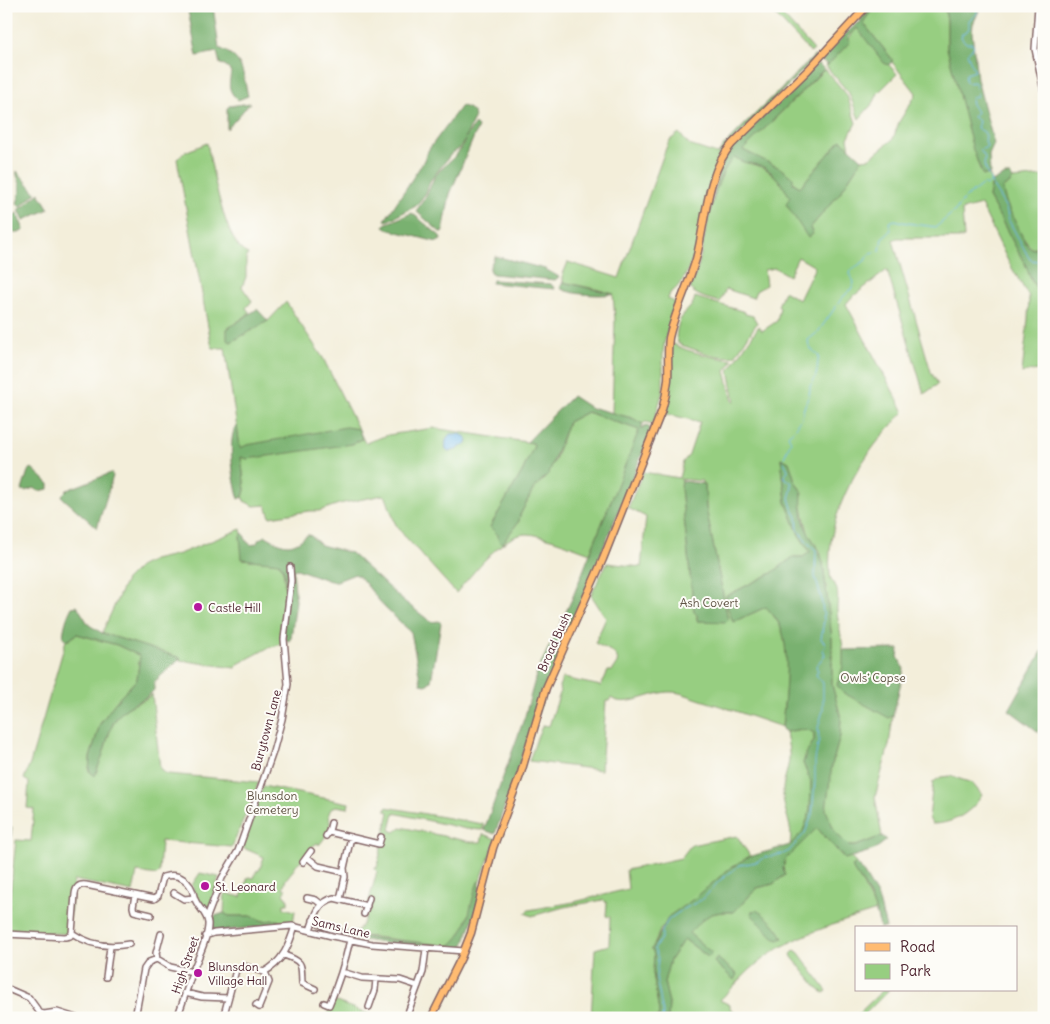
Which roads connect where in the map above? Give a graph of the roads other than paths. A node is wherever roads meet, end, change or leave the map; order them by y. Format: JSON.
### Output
{"nodes":[{"id":1,"x":866,"y":6,"type":"edge"},
{"id":2,"x":1038,"y":6,"type":"edge"},
{"id":3,"x":1044,"y":92,"type":"edge"},
{"id":4,"x":290,"y":568,"type":"dead end"},
{"id":5,"x":331,"y":823,"type":"dead end"},
{"id":6,"x":351,"y":837,"type":"junction"},
{"id":7,"x":381,"y":837,"type":"dead end"},
{"id":8,"x":379,"y":844,"type":"junction"},
{"id":9,"x":311,"y":851,"type":"dead end"},
{"id":10,"x":378,"y":851,"type":"dead end"},
{"id":11,"x":344,"y":872,"type":"junction"},
{"id":12,"x":174,"y":893,"type":"dead end"},
{"id":13,"x":135,"y":895,"type":"junction"},
{"id":14,"x":194,"y":898,"type":"junction"},
{"id":15,"x":307,"y":898,"type":"dead end"},
{"id":16,"x":369,"y":898,"type":"dead end"},
{"id":17,"x":340,"y":900,"type":"junction"},
{"id":18,"x":321,"y":904,"type":"junction"},
{"id":19,"x":367,"y":906,"type":"junction"},
{"id":20,"x":364,"y":914,"type":"dead end"},
{"id":21,"x":151,"y":915,"type":"dead end"},
{"id":22,"x":207,"y":917,"type":"junction"},
{"id":23,"x":313,"y":920,"type":"junction"},
{"id":24,"x":295,"y":926,"type":"junction"},
{"id":25,"x":208,"y":927,"type":"junction"},
{"id":26,"x":337,"y":928,"type":"dead end"},
{"id":27,"x":310,"y":930,"type":"junction"},
{"id":28,"x":72,"y":933,"type":"junction"},
{"id":29,"x":214,"y":933,"type":"junction"},
{"id":30,"x":6,"y":934,"type":"edge"},
{"id":31,"x":162,"y":934,"type":"dead end"},
{"id":32,"x":205,"y":936,"type":"junction"},
{"id":33,"x":350,"y":940,"type":"junction"},
{"id":34,"x":129,"y":944,"type":"dead end"},
{"id":35,"x":110,"y":947,"type":"junction"},
{"id":36,"x":426,"y":949,"type":"junction"},
{"id":37,"x":464,"y":951,"type":"junction"},
{"id":38,"x":284,"y":954,"type":"junction"},
{"id":39,"x":157,"y":959,"type":"junction"},
{"id":40,"x":193,"y":972,"type":"junction"},
{"id":41,"x":265,"y":972,"type":"junction"},
{"id":42,"x":342,"y":972,"type":"junction"},
{"id":43,"x":106,"y":977,"type":"dead end"},
{"id":44,"x":376,"y":979,"type":"junction"},
{"id":45,"x":418,"y":986,"type":"junction"},
{"id":46,"x":6,"y":988,"type":"edge"},
{"id":47,"x":315,"y":989,"type":"dead end"},
{"id":48,"x":186,"y":993,"type":"junction"},
{"id":49,"x":228,"y":998,"type":"junction"},
{"id":50,"x":324,"y":1003,"type":"dead end"},
{"id":51,"x":369,"y":1004,"type":"dead end"},
{"id":52,"x":256,"y":1005,"type":"dead end"},
{"id":53,"x":405,"y":1015,"type":"edge"},
{"id":54,"x":44,"y":1016,"type":"edge"},
{"id":55,"x":76,"y":1018,"type":"edge"},
{"id":56,"x":135,"y":1018,"type":"edge"},
{"id":57,"x":177,"y":1018,"type":"edge"},
{"id":58,"x":223,"y":1018,"type":"edge"},
{"id":59,"x":431,"y":1018,"type":"edge"}],
"edges":[{"from":1,"to":37,"type":"main road","name":"Broad Bush"},
{"from":2,"to":3,"type":"street"},
{"from":4,"to":22,"type":"street","name":"Burytown Lane"},
{"from":5,"to":6,"type":"street"},
{"from":6,"to":8,"type":"street"},
{"from":6,"to":11,"type":"street"},
{"from":7,"to":8,"type":"street"},
{"from":8,"to":10,"type":"street"},
{"from":9,"to":11,"type":"street"},
{"from":11,"to":17,"type":"street"},
{"from":12,"to":14,"type":"street"},
{"from":13,"to":14,"type":"street"},
{"from":13,"to":21,"type":"street"},
{"from":13,"to":28,"type":"street"},
{"from":14,"to":22,"type":"street"},
{"from":15,"to":18,"type":"street"},
{"from":16,"to":19,"type":"street"},
{"from":17,"to":18,"type":"street"},
{"from":17,"to":19,"type":"street"},
{"from":18,"to":23,"type":"street"},
{"from":19,"to":20,"type":"street"},
{"from":22,"to":25,"type":"street","name":"High Street"},
{"from":23,"to":26,"type":"street"},
{"from":23,"to":27,"type":"street"},
{"from":24,"to":27,"type":"street","name":"Sams Lane"},
{"from":24,"to":29,"type":"street","name":"Sams Lane"},
{"from":24,"to":38,"type":"street"},
{"from":25,"to":29,"type":"street"},
{"from":25,"to":32,"type":"street","name":"High Street"},
{"from":27,"to":33,"type":"street","name":"Sams Lane"},
{"from":28,"to":30,"type":"street"},
{"from":28,"to":35,"type":"street"},
{"from":29,"to":32,"type":"street","name":"Sams Lane"},
{"from":31,"to":39,"type":"street"},
{"from":32,"to":40,"type":"street","name":"High Street"},
{"from":33,"to":36,"type":"street","name":"Sams Lane"},
{"from":33,"to":42,"type":"street"},
{"from":34,"to":35,"type":"street"},
{"from":35,"to":43,"type":"street"},
{"from":36,"to":37,"type":"street","name":"Sams Lane"},
{"from":36,"to":45,"type":"street"},
{"from":37,"to":59,"type":"main road","name":"Broad Bush"},
{"from":38,"to":41,"type":"street"},
{"from":38,"to":47,"type":"street"},
{"from":39,"to":40,"type":"street"},
{"from":39,"to":56,"type":"street"},
{"from":40,"to":48,"type":"street","name":"High Street"},
{"from":41,"to":49,"type":"street"},
{"from":41,"to":52,"type":"street"},
{"from":42,"to":44,"type":"street"},
{"from":42,"to":50,"type":"street"},
{"from":44,"to":45,"type":"street"},
{"from":44,"to":51,"type":"street"},
{"from":45,"to":53,"type":"street"},
{"from":46,"to":54,"type":"street"},
{"from":48,"to":49,"type":"street"},
{"from":48,"to":57,"type":"street","name":"High Street"},
{"from":49,"to":58,"type":"street"},
{"from":54,"to":55,"type":"street"}]}
